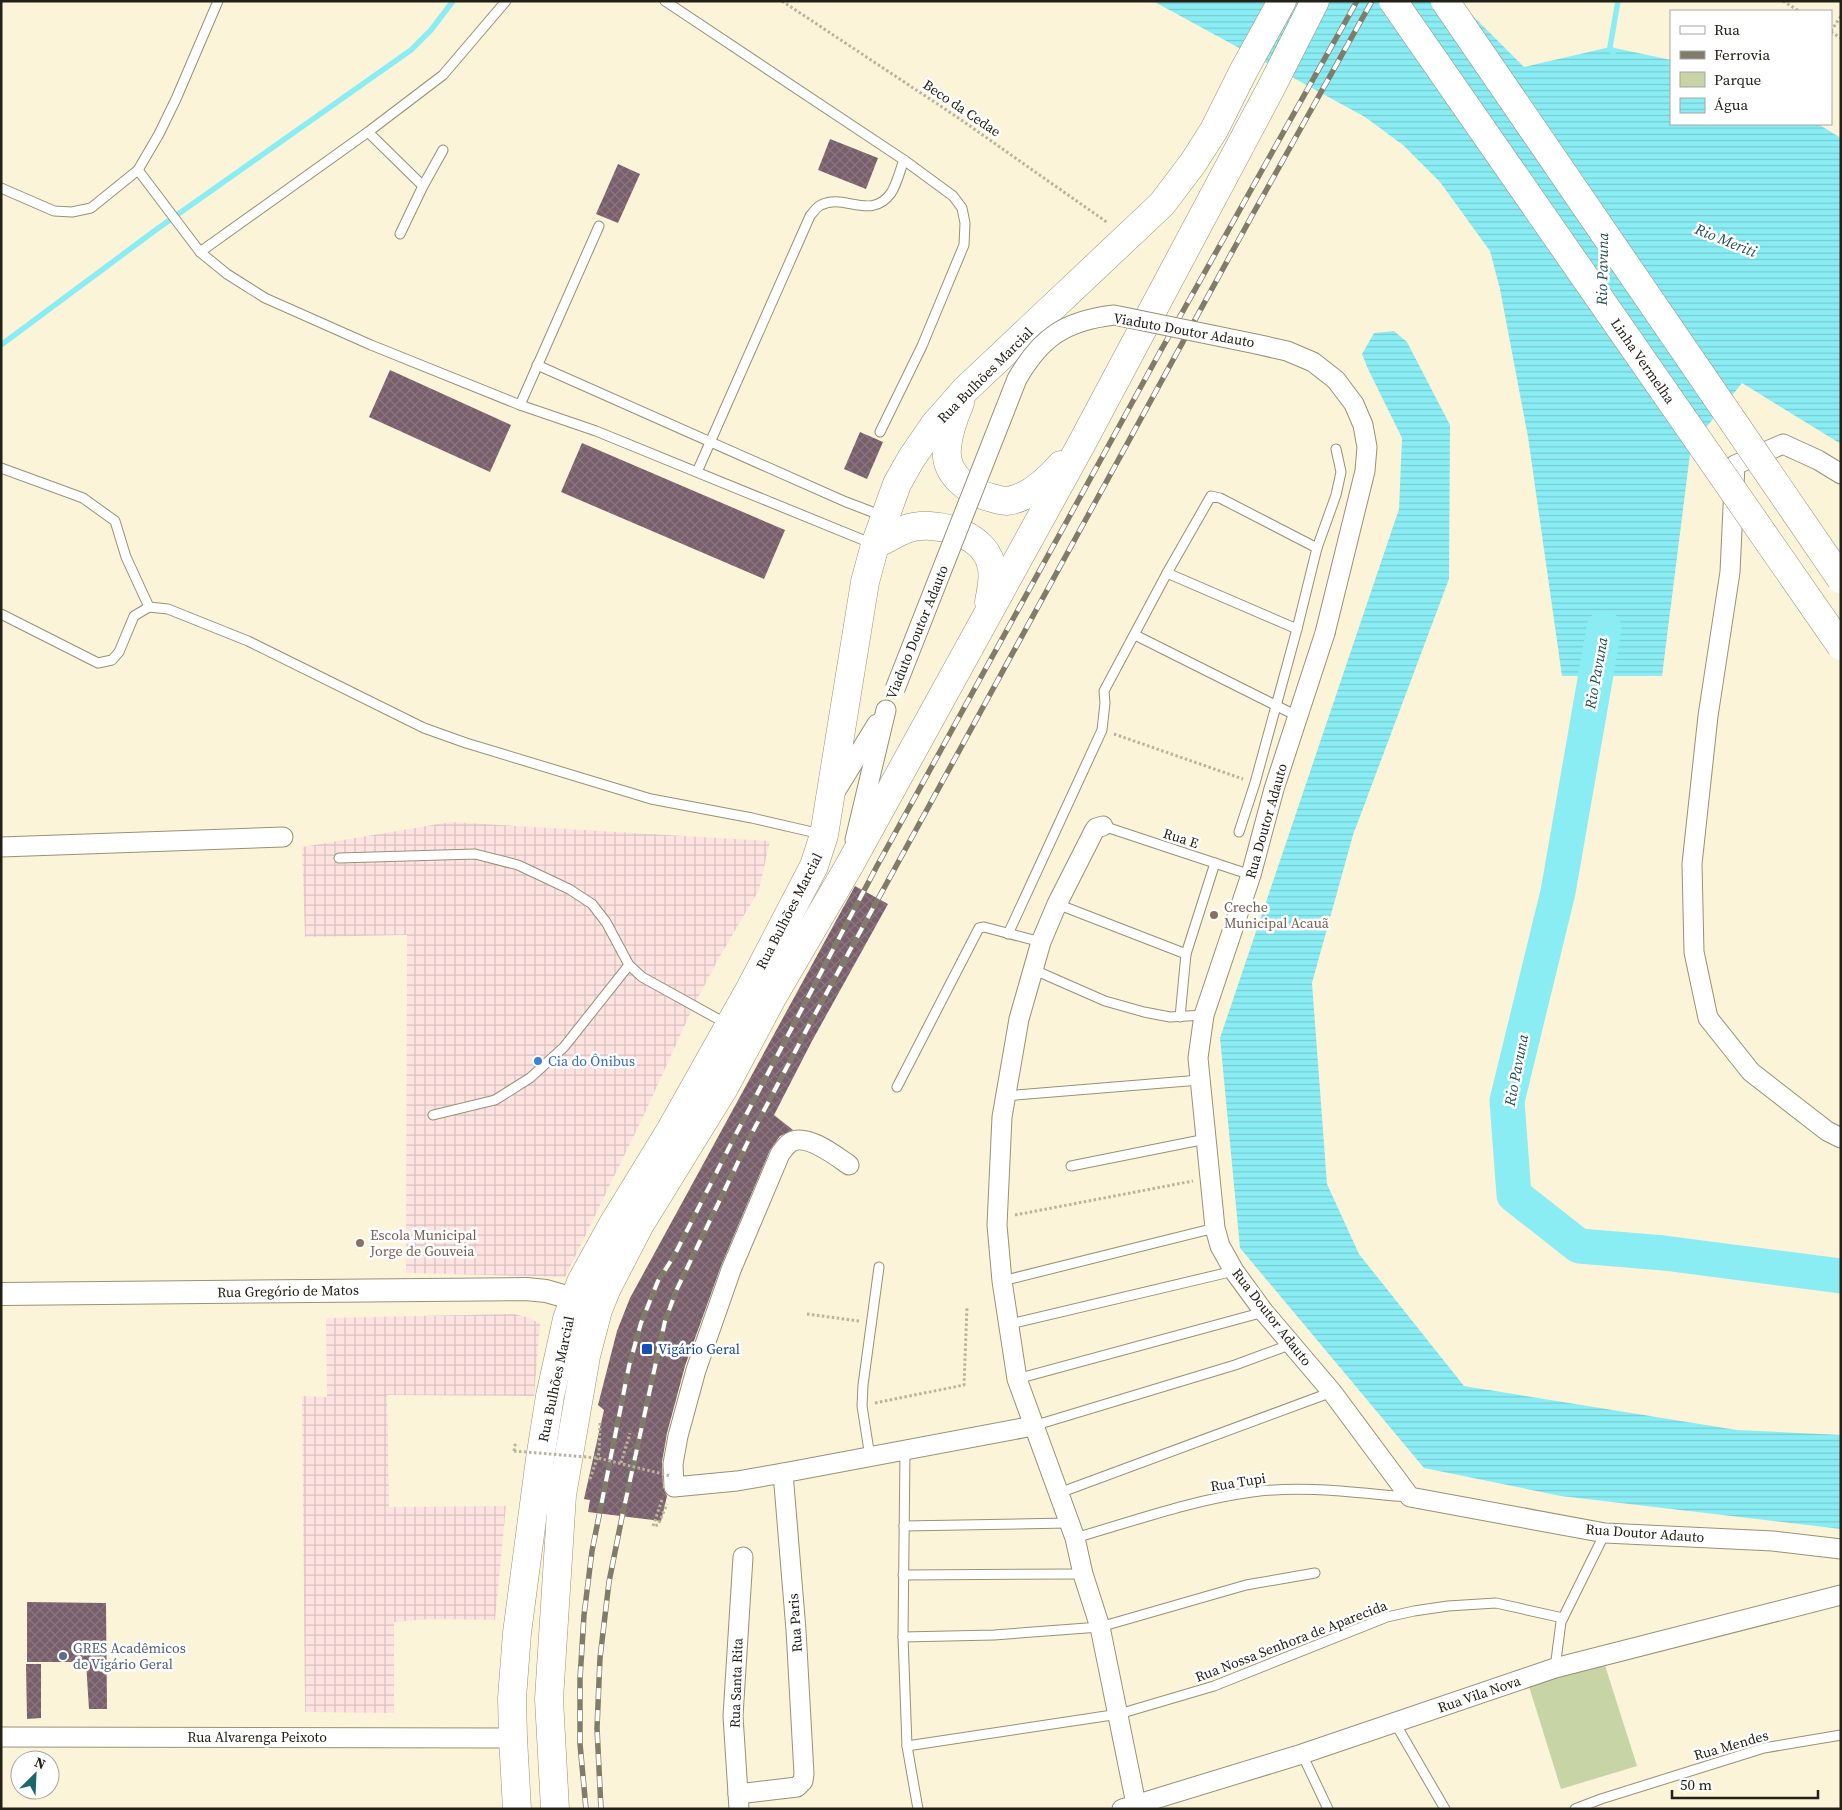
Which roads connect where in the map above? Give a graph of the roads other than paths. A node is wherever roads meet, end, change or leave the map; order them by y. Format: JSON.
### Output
{"nodes":[{"id":1,"x":218,"y":1,"type":"edge"},
{"id":2,"x":506,"y":1,"type":"edge"},
{"id":3,"x":665,"y":1,"type":"edge"},
{"id":4,"x":1282,"y":1,"type":"edge"},
{"id":5,"x":1315,"y":1,"type":"edge"},
{"id":6,"x":1393,"y":1,"type":"edge"},
{"id":7,"x":1445,"y":1,"type":"edge"},
{"id":8,"x":368,"y":132,"type":"junction"},
{"id":9,"x":443,"y":150,"type":"dead end"},
{"id":10,"x":904,"y":160,"type":"junction"},
{"id":11,"x":138,"y":170,"type":"junction"},
{"id":12,"x":423,"y":186,"type":"junction"},
{"id":13,"x":1,"y":188,"type":"edge"},
{"id":14,"x":599,"y":226,"type":"dead end"},
{"id":15,"x":400,"y":234,"type":"dead end"},
{"id":16,"x":200,"y":252,"type":"junction"},
{"id":17,"x":537,"y":364,"type":"junction"},
{"id":18,"x":965,"y":390,"type":"junction"},
{"id":19,"x":520,"y":404,"type":"junction"},
{"id":20,"x":880,"y":432,"type":"dead end"},
{"id":21,"x":711,"y":442,"type":"junction"},
{"id":22,"x":1082,"y":443,"type":"junction"},
{"id":23,"x":1336,"y":449,"type":"dead end"},
{"id":24,"x":1,"y":468,"type":"edge"},
{"id":25,"x":697,"y":472,"type":"junction"},
{"id":26,"x":1841,"y":474,"type":"edge"},
{"id":27,"x":885,"y":517,"type":"junction"},
{"id":28,"x":875,"y":545,"type":"junction"},
{"id":29,"x":1317,"y":548,"type":"junction"},
{"id":30,"x":1167,"y":573,"type":"junction"},
{"id":31,"x":1841,"y":579,"type":"edge"},
{"id":32,"x":148,"y":607,"type":"junction"},
{"id":33,"x":1,"y":614,"type":"edge"},
{"id":34,"x":988,"y":614,"type":"junction"},
{"id":35,"x":1297,"y":629,"type":"junction"},
{"id":36,"x":1325,"y":633,"type":"joint"},
{"id":37,"x":1135,"y":636,"type":"junction"},
{"id":38,"x":1841,"y":646,"type":"edge"},
{"id":39,"x":1275,"y":705,"type":"junction"},
{"id":40,"x":886,"y":710,"type":"junction"},
{"id":41,"x":1297,"y":716,"type":"junction"},
{"id":42,"x":830,"y":801,"type":"junction"},
{"id":43,"x":1103,"y":826,"type":"joint"},
{"id":44,"x":1239,"y":832,"type":"dead end"},
{"id":45,"x":824,"y":835,"type":"junction"},
{"id":46,"x":283,"y":837,"type":"dead end"},
{"id":47,"x":1,"y":847,"type":"edge"},
{"id":48,"x":339,"y":858,"type":"dead end"},
{"id":49,"x":1215,"y":864,"type":"junction"},
{"id":50,"x":849,"y":866,"type":"junction"},
{"id":51,"x":1251,"y":875,"type":"junction"},
{"id":52,"x":1057,"y":904,"type":"junction"},
{"id":53,"x":1008,"y":934,"type":"junction"},
{"id":54,"x":1041,"y":942,"type":"junction"},
{"id":55,"x":1186,"y":954,"type":"junction"},
{"id":56,"x":629,"y":965,"type":"junction"},
{"id":57,"x":1032,"y":969,"type":"junction"},
{"id":58,"x":761,"y":992,"type":"junction"},
{"id":59,"x":1204,"y":1015,"type":"junction"},
{"id":60,"x":1180,"y":1016,"type":"junction"},
{"id":61,"x":729,"y":1026,"type":"junction"},
{"id":62,"x":1200,"y":1080,"type":"junction"},
{"id":63,"x":897,"y":1087,"type":"dead end"},
{"id":64,"x":1004,"y":1096,"type":"junction"},
{"id":65,"x":433,"y":1115,"type":"dead end"},
{"id":66,"x":1841,"y":1138,"type":"edge"},
{"id":67,"x":1206,"y":1139,"type":"junction"},
{"id":68,"x":849,"y":1165,"type":"dead end"},
{"id":69,"x":1071,"y":1166,"type":"dead end"},
{"id":70,"x":1216,"y":1228,"type":"junction"},
{"id":71,"x":879,"y":1268,"type":"dead end"},
{"id":72,"x":1234,"y":1272,"type":"junction"},
{"id":73,"x":1002,"y":1281,"type":"junction"},
{"id":74,"x":1,"y":1294,"type":"edge"},
{"id":75,"x":574,"y":1300,"type":"junction"},
{"id":76,"x":1264,"y":1312,"type":"junction"},
{"id":77,"x":1010,"y":1324,"type":"junction"},
{"id":78,"x":1292,"y":1344,"type":"junction"},
{"id":79,"x":1017,"y":1380,"type":"junction"},
{"id":80,"x":1332,"y":1392,"type":"junction"},
{"id":81,"x":1033,"y":1426,"type":"junction"},
{"id":82,"x":905,"y":1452,"type":"junction"},
{"id":83,"x":870,"y":1456,"type":"junction"},
{"id":84,"x":783,"y":1473,"type":"junction"},
{"id":85,"x":1059,"y":1493,"type":"junction"},
{"id":86,"x":1410,"y":1498,"type":"junction"},
{"id":87,"x":904,"y":1526,"type":"junction"},
{"id":88,"x":1072,"y":1530,"type":"junction"},
{"id":89,"x":1605,"y":1533,"type":"junction"},
{"id":90,"x":1841,"y":1549,"type":"edge"},
{"id":91,"x":743,"y":1557,"type":"dead end"},
{"id":92,"x":1315,"y":1573,"type":"dead end"},
{"id":93,"x":1083,"y":1574,"type":"junction"},
{"id":94,"x":903,"y":1575,"type":"junction"},
{"id":95,"x":1841,"y":1595,"type":"edge"},
{"id":96,"x":1563,"y":1618,"type":"junction"},
{"id":97,"x":1100,"y":1627,"type":"junction"},
{"id":98,"x":903,"y":1636,"type":"junction"},
{"id":99,"x":1555,"y":1668,"type":"junction"},
{"id":100,"x":1119,"y":1714,"type":"junction"},
{"id":101,"x":1394,"y":1723,"type":"junction"},
{"id":102,"x":1841,"y":1734,"type":"edge"},
{"id":103,"x":1,"y":1737,"type":"edge"},
{"id":104,"x":513,"y":1738,"type":"junction"},
{"id":105,"x":908,"y":1746,"type":"junction"},
{"id":106,"x":1302,"y":1754,"type":"junction"},
{"id":107,"x":738,"y":1801,"type":"edge"},
{"id":108,"x":1129,"y":1806,"type":"edge"},
{"id":109,"x":517,"y":1809,"type":"edge"},
{"id":110,"x":555,"y":1809,"type":"edge"},
{"id":111,"x":918,"y":1809,"type":"edge"},
{"id":112,"x":1328,"y":1809,"type":"edge"},
{"id":113,"x":1445,"y":1809,"type":"edge"},
{"id":114,"x":1575,"y":1809,"type":"edge"}],
"edges":[{"from":1,"to":11,"type":"lane"},
{"from":2,"to":8,"type":"lane"},
{"from":3,"to":10,"type":"lane"},
{"from":4,"to":18,"type":"main road","name":"Rua Bulhões Marcial"},
{"from":5,"to":22,"type":"main road","name":"Rua Bulhões Marcial"},
{"from":6,"to":38,"type":"main road","name":"Linha Vermelha","bridge":true},
{"from":7,"to":31,"type":"main road","bridge":true},
{"from":8,"to":12,"type":"lane"},
{"from":8,"to":16,"type":"lane"},
{"from":9,"to":12,"type":"lane"},
{"from":10,"to":20,"type":"lane"},
{"from":10,"to":21,"type":"lane"},
{"from":11,"to":13,"type":"lane"},
{"from":11,"to":16,"type":"lane"},
{"from":12,"to":15,"type":"lane"},
{"from":14,"to":17,"type":"lane"},
{"from":16,"to":19,"type":"lane"},
{"from":17,"to":19,"type":"lane"},
{"from":17,"to":21,"type":"lane"},
{"from":18,"to":22,"type":"main road"},
{"from":18,"to":27,"type":"main road","name":"Rua Bulhões Marcial"},
{"from":19,"to":25,"type":"lane"},
{"from":21,"to":25,"type":"lane"},
{"from":21,"to":27,"type":"lane"},
{"from":22,"to":34,"type":"main road","name":"Rua Bulhões Marcial"},
{"from":23,"to":29,"type":"lane"},
{"from":24,"to":32,"type":"lane"},
{"from":25,"to":28,"type":"lane"},
{"from":26,"to":66,"type":"street"},
{"from":27,"to":28,"type":"main road","name":"Rua Bulhões Marcial"},
{"from":28,"to":34,"type":"main road"},
{"from":28,"to":42,"type":"main road","name":"Rua Bulhões Marcial"},
{"from":29,"to":30,"type":"lane"},
{"from":29,"to":35,"type":"lane"},
{"from":30,"to":35,"type":"lane"},
{"from":30,"to":37,"type":"lane"},
{"from":32,"to":33,"type":"lane"},
{"from":32,"to":45,"type":"lane"},
{"from":34,"to":50,"type":"main road","name":"Rua Bulhões Marcial"},
{"from":35,"to":39,"type":"lane"},
{"from":36,"to":40,"type":"street","name":"Viaduto Doutor Adauto","bridge":true},
{"from":36,"to":41,"type":"street","name":"Rua Doutor Adauto"},
{"from":37,"to":39,"type":"lane"},
{"from":37,"to":53,"type":"lane"},
{"from":39,"to":41,"type":"lane"},
{"from":39,"to":44,"type":"lane"},
{"from":40,"to":42,"type":"street","name":"Viaduto Doutor Adauto"},
{"from":40,"to":50,"type":"street","name":"Viaduto Doutor Adauto"},
{"from":41,"to":51,"type":"street","name":"Rua Doutor Adauto"},
{"from":42,"to":45,"type":"main road","name":"Rua Bulhões Marcial"},
{"from":43,"to":49,"type":"lane","name":"Rua E"},
{"from":43,"to":52,"type":"street"},
{"from":45,"to":58,"type":"main road","name":"Rua Bulhões Marcial"},
{"from":46,"to":47,"type":"street"},
{"from":48,"to":56,"type":"lane"},
{"from":49,"to":51,"type":"lane","name":"Rua E"},
{"from":49,"to":55,"type":"lane"},
{"from":50,"to":58,"type":"main road","name":"Rua Bulhões Marcial"},
{"from":51,"to":59,"type":"street","name":"Rua Doutor Adauto"},
{"from":52,"to":54,"type":"street"},
{"from":52,"to":55,"type":"lane"},
{"from":53,"to":54,"type":"lane"},
{"from":53,"to":63,"type":"lane"},
{"from":54,"to":57,"type":"street"},
{"from":55,"to":60,"type":"lane"},
{"from":56,"to":61,"type":"lane"},
{"from":56,"to":65,"type":"lane"},
{"from":57,"to":60,"type":"lane"},
{"from":57,"to":64,"type":"street"},
{"from":58,"to":61,"type":"main road","name":"Rua Bulhões Marcial"},
{"from":58,"to":110,"type":"main road","name":"Rua Bulhões Marcial"},
{"from":59,"to":60,"type":"lane"},
{"from":59,"to":62,"type":"street","name":"Rua Doutor Adauto"},
{"from":61,"to":75,"type":"main road","name":"Rua Bulhões Marcial"},
{"from":62,"to":64,"type":"lane"},
{"from":62,"to":67,"type":"street","name":"Rua Doutor Adauto"},
{"from":64,"to":73,"type":"street"},
{"from":67,"to":69,"type":"lane"},
{"from":67,"to":70,"type":"street","name":"Rua Doutor Adauto"},
{"from":68,"to":84,"type":"street"},
{"from":70,"to":72,"type":"street","name":"Rua Doutor Adauto"},
{"from":70,"to":73,"type":"lane"},
{"from":71,"to":83,"type":"lane"},
{"from":72,"to":76,"type":"street","name":"Rua Doutor Adauto"},
{"from":72,"to":77,"type":"lane"},
{"from":73,"to":77,"type":"street"},
{"from":74,"to":75,"type":"street","name":"Rua Gregório de Matos"},
{"from":75,"to":104,"type":"main road","name":"Rua Bulhões Marcial"},
{"from":76,"to":78,"type":"street","name":"Rua Doutor Adauto"},
{"from":76,"to":79,"type":"lane"},
{"from":77,"to":79,"type":"street"},
{"from":78,"to":80,"type":"street","name":"Rua Doutor Adauto"},
{"from":78,"to":81,"type":"lane"},
{"from":79,"to":81,"type":"street"},
{"from":80,"to":85,"type":"lane"},
{"from":80,"to":86,"type":"street","name":"Rua Doutor Adauto"},
{"from":81,"to":82,"type":"street"},
{"from":81,"to":85,"type":"street"},
{"from":82,"to":83,"type":"street"},
{"from":82,"to":87,"type":"lane"},
{"from":83,"to":84,"type":"street"},
{"from":84,"to":107,"type":"street","name":"Rua Paris"},
{"from":85,"to":88,"type":"street"},
{"from":86,"to":88,"type":"lane","name":"Rua Tupi"},
{"from":86,"to":89,"type":"street","name":"Rua Doutor Adauto"},
{"from":87,"to":88,"type":"lane","name":"Rua Tupi"},
{"from":87,"to":94,"type":"lane"},
{"from":88,"to":93,"type":"street"},
{"from":89,"to":90,"type":"street","name":"Rua Doutor Adauto"},
{"from":89,"to":96,"type":"lane"},
{"from":91,"to":107,"type":"street","name":"Rua Santa Rita"},
{"from":92,"to":97,"type":"lane"},
{"from":93,"to":94,"type":"lane"},
{"from":93,"to":97,"type":"street"},
{"from":94,"to":98,"type":"lane"},
{"from":95,"to":99,"type":"street","name":"Rua Vila Nova"},
{"from":96,"to":99,"type":"lane"},
{"from":96,"to":100,"type":"lane","name":"Rua Nossa Senhora de Aparecida"},
{"from":97,"to":98,"type":"lane"},
{"from":97,"to":100,"type":"street"},
{"from":98,"to":105,"type":"lane"},
{"from":99,"to":101,"type":"street","name":"Rua Vila Nova"},
{"from":100,"to":105,"type":"lane","name":"Rua Nossa Senhora de Aparecida"},
{"from":100,"to":108,"type":"street"},
{"from":101,"to":106,"type":"street","name":"Rua Vila Nova"},
{"from":101,"to":113,"type":"lane"},
{"from":102,"to":114,"type":"lane","name":"Rua Mendes"},
{"from":103,"to":104,"type":"street","name":"Rua Alvarenga Peixoto"},
{"from":104,"to":109,"type":"main road","name":"Rua Bulhões Marcial"},
{"from":105,"to":111,"type":"lane"},
{"from":106,"to":108,"type":"street","name":"Rua Vila Nova"},
{"from":106,"to":112,"type":"lane"}]}
